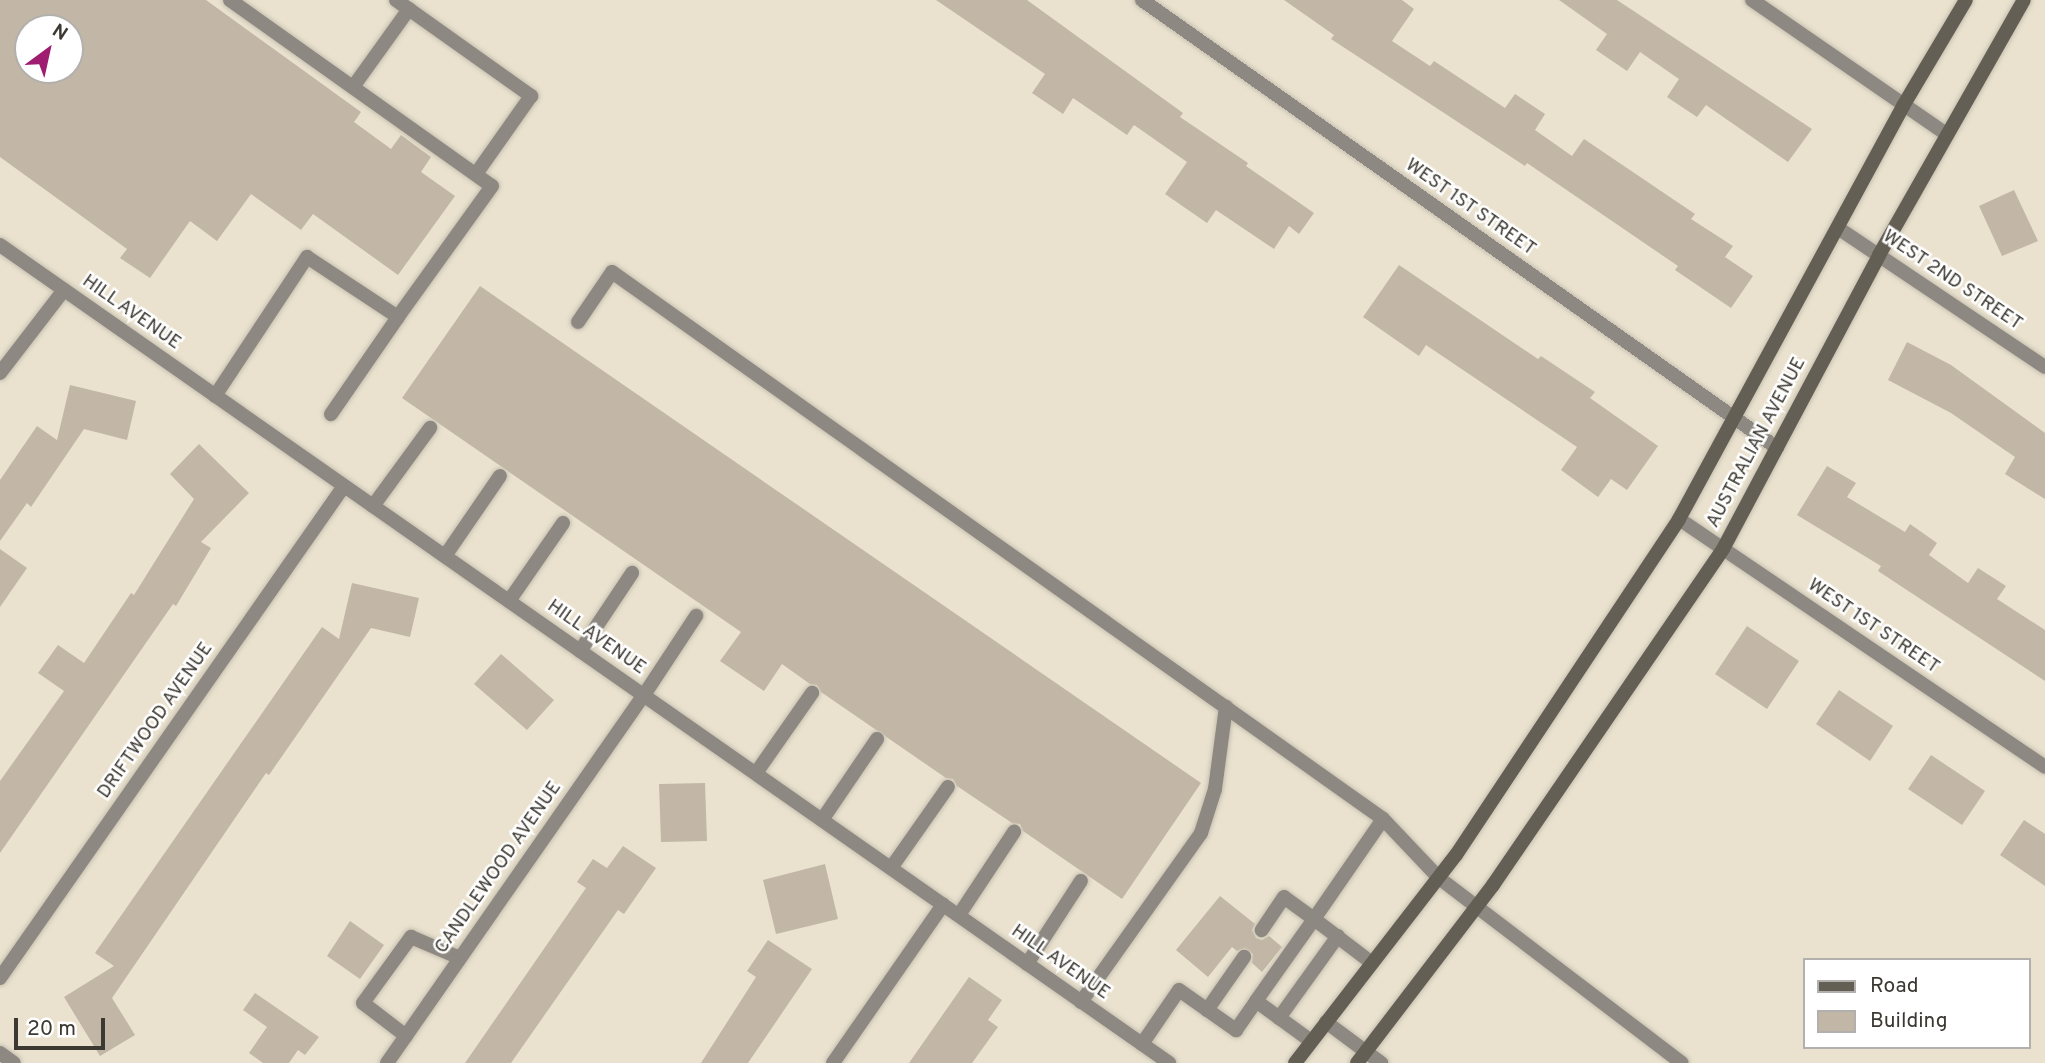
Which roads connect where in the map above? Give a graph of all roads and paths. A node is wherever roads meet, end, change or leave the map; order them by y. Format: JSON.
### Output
{"nodes":[{"id":1,"x":230,"y":0,"type":"edge"},
{"id":2,"x":396,"y":0,"type":"edge"},
{"id":3,"x":1142,"y":0,"type":"edge"},
{"id":4,"x":1752,"y":0,"type":"edge"},
{"id":5,"x":1966,"y":0,"type":"edge"},
{"id":6,"x":2024,"y":0,"type":"edge"},
{"id":7,"x":409,"y":9,"type":"junction"},
{"id":8,"x":353,"y":87,"type":"junction"},
{"id":9,"x":1903,"y":106,"type":"junction"},
{"id":10,"x":1946,"y":134,"type":"junction"},
{"id":11,"x":476,"y":174,"type":"junction"},
{"id":12,"x":1838,"y":228,"type":"junction"},
{"id":13,"x":0,"y":245,"type":"edge"},
{"id":14,"x":1879,"y":255,"type":"junction"},
{"id":15,"x":64,"y":290,"type":"junction"},
{"id":16,"x":398,"y":317,"type":"junction"},
{"id":17,"x":578,"y":322,"type":"dead end"},
{"id":18,"x":2045,"y":367,"type":"edge"},
{"id":19,"x":0,"y":373,"type":"edge"},
{"id":20,"x":215,"y":396,"type":"junction"},
{"id":21,"x":331,"y":414,"type":"dead end"},
{"id":22,"x":1734,"y":418,"type":"junction"},
{"id":23,"x":429,"y":428,"type":"dead end"},
{"id":24,"x":1777,"y":448,"type":"junction"},
{"id":25,"x":500,"y":476,"type":"dead end"},
{"id":26,"x":344,"y":486,"type":"junction"},
{"id":27,"x":373,"y":506,"type":"junction"},
{"id":28,"x":1679,"y":519,"type":"junction"},
{"id":29,"x":563,"y":523,"type":"dead end"},
{"id":30,"x":1723,"y":549,"type":"junction"},
{"id":31,"x":444,"y":556,"type":"junction"},
{"id":32,"x":632,"y":573,"type":"dead end"},
{"id":33,"x":509,"y":601,"type":"junction"},
{"id":34,"x":696,"y":616,"type":"dead end"},
{"id":35,"x":580,"y":651,"type":"junction"},
{"id":36,"x":812,"y":693,"type":"dead end"},
{"id":37,"x":644,"y":695,"type":"junction"},
{"id":38,"x":1226,"y":707,"type":"junction"},
{"id":39,"x":877,"y":739,"type":"dead end"},
{"id":40,"x":2045,"y":767,"type":"edge"},
{"id":41,"x":756,"y":773,"type":"junction"},
{"id":42,"x":948,"y":787,"type":"dead end"},
{"id":43,"x":1383,"y":818,"type":"junction"},
{"id":44,"x":822,"y":820,"type":"junction"},
{"id":45,"x":1014,"y":832,"type":"dead end"},
{"id":46,"x":891,"y":869,"type":"junction"},
{"id":47,"x":1439,"y":878,"type":"junction"},
{"id":48,"x":1082,"y":880,"type":"dead end"},
{"id":49,"x":943,"y":905,"type":"junction"},
{"id":50,"x":1477,"y":907,"type":"junction"},
{"id":51,"x":959,"y":915,"type":"junction"},
{"id":52,"x":1314,"y":919,"type":"junction"},
{"id":53,"x":1262,"y":930,"type":"dead end"},
{"id":54,"x":1338,"y":936,"type":"junction"},
{"id":55,"x":1244,"y":957,"type":"dead end"},
{"id":56,"x":460,"y":958,"type":"junction"},
{"id":57,"x":1372,"y":963,"type":"junction"},
{"id":58,"x":1027,"y":964,"type":"junction"},
{"id":59,"x":0,"y":978,"type":"edge"},
{"id":60,"x":1256,"y":1001,"type":"junction"},
{"id":61,"x":1081,"y":1002,"type":"junction"},
{"id":62,"x":1207,"y":1010,"type":"junction"},
{"id":63,"x":1279,"y":1018,"type":"junction"},
{"id":64,"x":1326,"y":1022,"type":"junction"},
{"id":65,"x":406,"y":1036,"type":"junction"},
{"id":66,"x":1311,"y":1041,"type":"junction"},
{"id":67,"x":1142,"y":1044,"type":"junction"},
{"id":68,"x":0,"y":1053,"type":"edge"},
{"id":69,"x":1361,"y":1057,"type":"edge"},
{"id":70,"x":14,"y":1063,"type":"edge"},
{"id":71,"x":387,"y":1063,"type":"edge"},
{"id":72,"x":832,"y":1063,"type":"edge"},
{"id":73,"x":1168,"y":1063,"type":"edge"},
{"id":74,"x":1294,"y":1063,"type":"edge"},
{"id":75,"x":1381,"y":1063,"type":"edge"},
{"id":76,"x":1682,"y":1063,"type":"edge"}],
"edges":[{"from":1,"to":8,"type":"street"},
{"from":2,"to":7,"type":"street"},
{"from":3,"to":22,"type":"street","name":"WEST 1ST STREET"},
{"from":4,"to":9,"type":"street"},
{"from":5,"to":9,"type":"main road","name":"AUSTRALIAN AVENUE"},
{"from":6,"to":10,"type":"main road","name":"AUSTRALIAN AVENUE"},
{"from":7,"to":8,"type":"street"},
{"from":7,"to":11,"type":"street"},
{"from":8,"to":11,"type":"street"},
{"from":9,"to":10,"type":"street"},
{"from":9,"to":12,"type":"main road","name":"AUSTRALIAN AVENUE"},
{"from":10,"to":14,"type":"main road","name":"AUSTRALIAN AVENUE"},
{"from":11,"to":16,"type":"street"},
{"from":12,"to":14,"type":"street","name":"WEST 2ND STREET"},
{"from":12,"to":22,"type":"main road","name":"AUSTRALIAN AVENUE"},
{"from":13,"to":15,"type":"street","name":"HILL AVENUE"},
{"from":14,"to":18,"type":"street","name":"WEST 2ND STREET"},
{"from":14,"to":24,"type":"main road","name":"AUSTRALIAN AVENUE"},
{"from":15,"to":19,"type":"street"},
{"from":15,"to":20,"type":"street","name":"HILL AVENUE"},
{"from":16,"to":20,"type":"street"},
{"from":16,"to":21,"type":"street"},
{"from":17,"to":38,"type":"street"},
{"from":20,"to":26,"type":"street","name":"HILL AVENUE"},
{"from":22,"to":24,"type":"street","name":"WEST 1ST STREET"},
{"from":22,"to":28,"type":"main road","name":"AUSTRALIAN AVENUE"},
{"from":23,"to":27,"type":"street"},
{"from":24,"to":30,"type":"main road","name":"AUSTRALIAN AVENUE"},
{"from":25,"to":31,"type":"street"},
{"from":26,"to":27,"type":"street","name":"HILL AVENUE"},
{"from":26,"to":59,"type":"street","name":"DRIFTWOOD AVENUE"},
{"from":27,"to":31,"type":"street","name":"HILL AVENUE"},
{"from":28,"to":30,"type":"street","name":"WEST 1ST STREET"},
{"from":28,"to":47,"type":"main road","name":"AUSTRALIAN AVENUE"},
{"from":29,"to":33,"type":"street"},
{"from":30,"to":40,"type":"street","name":"WEST 1ST STREET"},
{"from":30,"to":50,"type":"main road","name":"AUSTRALIAN AVENUE"},
{"from":31,"to":33,"type":"street","name":"HILL AVENUE"},
{"from":32,"to":35,"type":"street"},
{"from":33,"to":35,"type":"street","name":"HILL AVENUE"},
{"from":34,"to":37,"type":"street","name":"CANDLEWOOD AVENUE"},
{"from":35,"to":37,"type":"street","name":"HILL AVENUE"},
{"from":36,"to":41,"type":"street"},
{"from":37,"to":41,"type":"street","name":"HILL AVENUE"},
{"from":37,"to":56,"type":"street","name":"CANDLEWOOD AVENUE"},
{"from":38,"to":43,"type":"street"},
{"from":38,"to":61,"type":"street"},
{"from":39,"to":44,"type":"street"},
{"from":41,"to":44,"type":"street","name":"HILL AVENUE"},
{"from":42,"to":46,"type":"street"},
{"from":43,"to":47,"type":"street"},
{"from":43,"to":52,"type":"street"},
{"from":44,"to":46,"type":"street","name":"HILL AVENUE"},
{"from":45,"to":51,"type":"street"},
{"from":46,"to":49,"type":"street","name":"HILL AVENUE"},
{"from":47,"to":50,"type":"street"},
{"from":47,"to":57,"type":"main road","name":"AUSTRALIAN AVENUE"},
{"from":48,"to":58,"type":"street"},
{"from":49,"to":51,"type":"street","name":"HILL AVENUE"},
{"from":49,"to":72,"type":"street"},
{"from":50,"to":69,"type":"main road","name":"AUSTRALIAN AVENUE"},
{"from":50,"to":76,"type":"street"},
{"from":51,"to":58,"type":"street","name":"HILL AVENUE"},
{"from":52,"to":53,"type":"street"},
{"from":52,"to":54,"type":"street"},
{"from":52,"to":60,"type":"street"},
{"from":54,"to":57,"type":"street"},
{"from":54,"to":63,"type":"street"},
{"from":55,"to":62,"type":"street"},
{"from":56,"to":65,"type":"street","name":"CANDLEWOOD AVENUE"},
{"from":56,"to":65,"type":"street"},
{"from":57,"to":64,"type":"main road","name":"AUSTRALIAN AVENUE"},
{"from":58,"to":61,"type":"street","name":"HILL AVENUE"},
{"from":60,"to":62,"type":"street"},
{"from":60,"to":63,"type":"street"},
{"from":61,"to":67,"type":"street","name":"HILL AVENUE"},
{"from":62,"to":67,"type":"street"},
{"from":63,"to":66,"type":"street"},
{"from":64,"to":66,"type":"main road","name":"AUSTRALIAN AVENUE"},
{"from":64,"to":69,"type":"street"},
{"from":65,"to":71,"type":"street","name":"CANDLEWOOD AVENUE"},
{"from":66,"to":74,"type":"main road","name":"AUSTRALIAN AVENUE"},
{"from":67,"to":73,"type":"street","name":"HILL AVENUE"},
{"from":68,"to":70,"type":"street"},
{"from":69,"to":75,"type":"street"}]}
